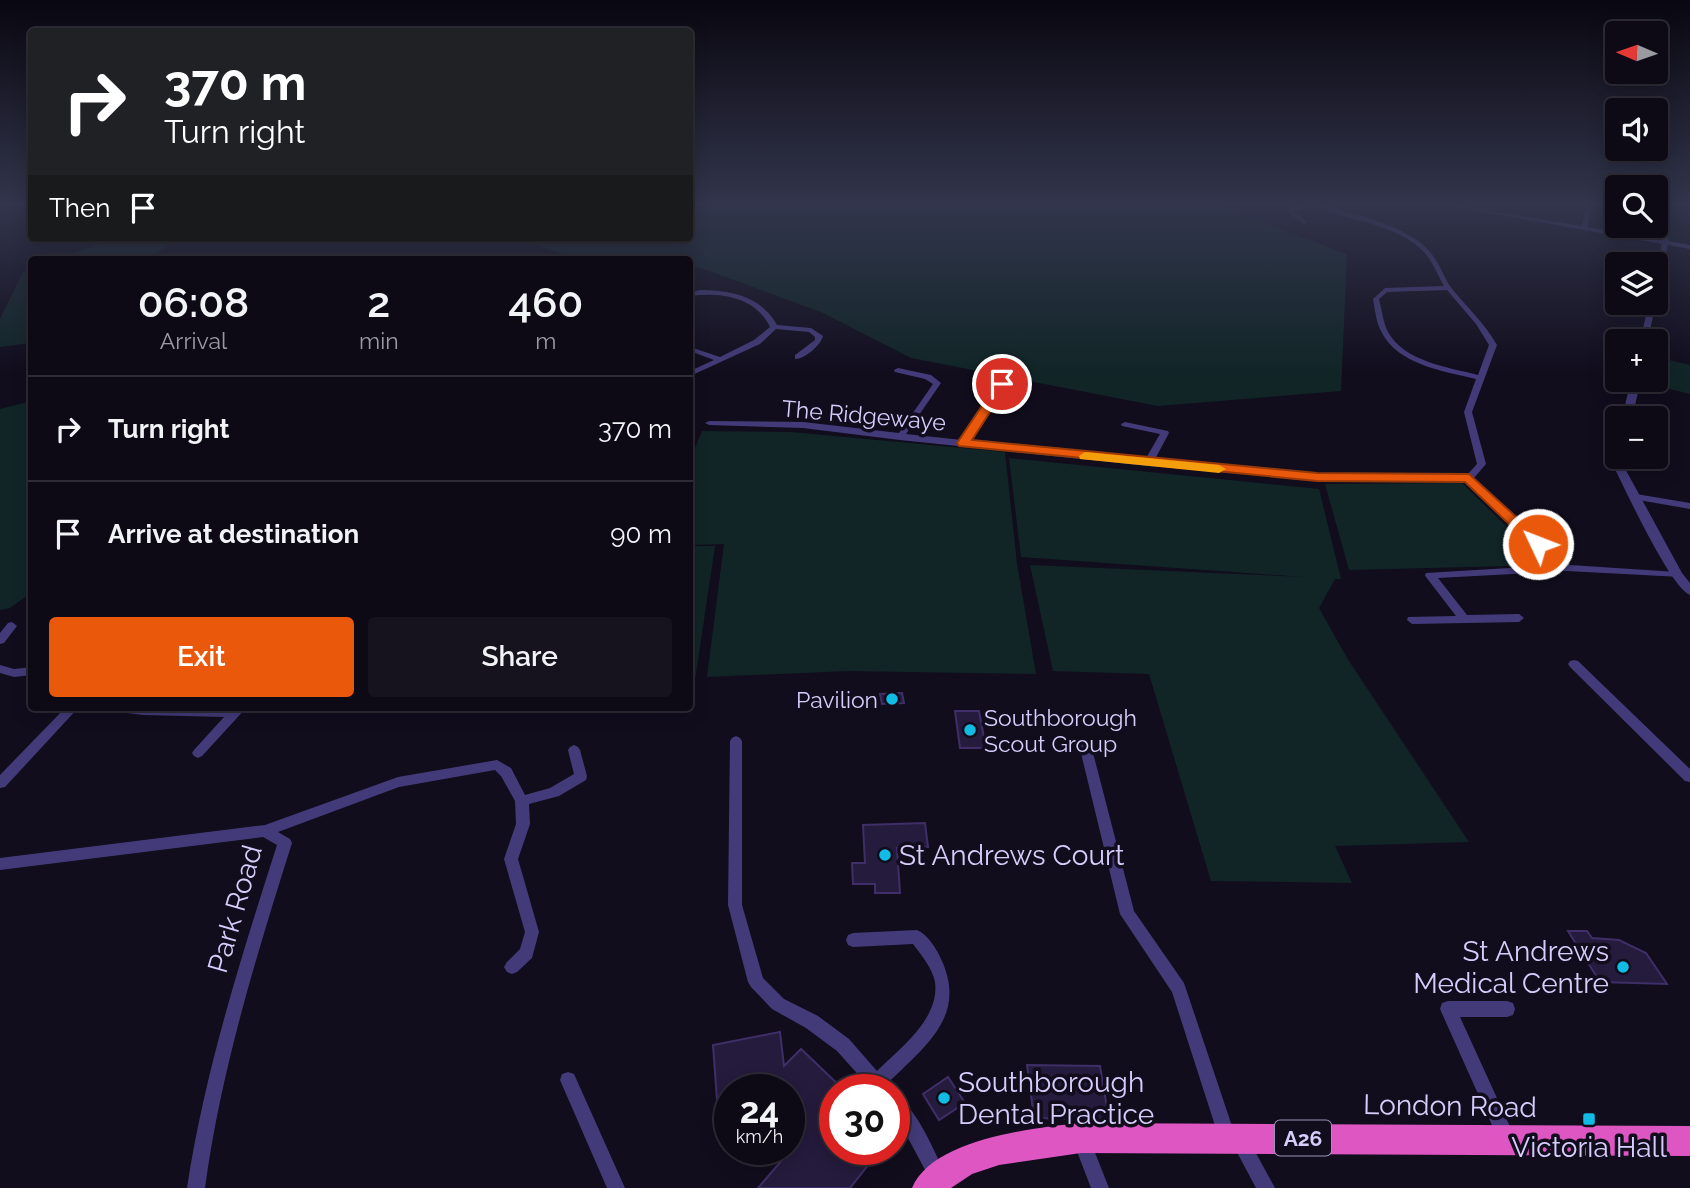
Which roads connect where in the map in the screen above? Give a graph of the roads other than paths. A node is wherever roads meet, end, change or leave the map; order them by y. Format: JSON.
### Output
{"nodes":[{"id":1,"x":1435,"y":261,"type":"edge"},
{"id":2,"x":1448,"y":288,"type":"junction"},
{"id":3,"x":693,"y":294,"type":"edge"},
{"id":4,"x":774,"y":327,"type":"junction"},
{"id":5,"x":693,"y":350,"type":"edge"},
{"id":6,"x":817,"y":356,"type":"dead end"},
{"id":7,"x":719,"y":359,"type":"junction"},
{"id":8,"x":898,"y":370,"type":"dead end"},
{"id":9,"x":693,"y":372,"type":"edge"},
{"id":10,"x":1482,"y":378,"type":"junction"},
{"id":11,"x":1002,"y":384,"type":"dead end"},
{"id":12,"x":709,"y":424,"type":"dead end"},
{"id":13,"x":1125,"y":424,"type":"dead end"},
{"id":14,"x":900,"y":436,"type":"junction"},
{"id":15,"x":964,"y":443,"type":"junction"},
{"id":16,"x":1148,"y":463,"type":"junction"},
{"id":17,"x":1620,"y":469,"type":"edge"},
{"id":18,"x":1469,"y":478,"type":"junction"},
{"id":19,"x":1636,"y":496,"type":"junction"},
{"id":20,"x":1690,"y":506,"type":"edge"},
{"id":21,"x":1567,"y":568,"type":"junction"},
{"id":22,"x":1677,"y":575,"type":"junction"},
{"id":23,"x":1690,"y":591,"type":"edge"},
{"id":24,"x":1519,"y":618,"type":"dead end"},
{"id":25,"x":1464,"y":619,"type":"junction"},
{"id":26,"x":1412,"y":621,"type":"dead end"},
{"id":27,"x":12,"y":626,"type":"dead end"},
{"id":28,"x":0,"y":640,"type":"edge"},
{"id":29,"x":1574,"y":664,"type":"dead end"},
{"id":30,"x":0,"y":669,"type":"edge"},
{"id":31,"x":28,"y":671,"type":"edge"},
{"id":32,"x":69,"y":711,"type":"edge"},
{"id":33,"x":237,"y":711,"type":"edge"},
{"id":34,"x":736,"y":741,"type":"dead end"},
{"id":35,"x":1085,"y":745,"type":"dead end"},
{"id":36,"x":575,"y":750,"type":"dead end"},
{"id":37,"x":198,"y":753,"type":"dead end"},
{"id":38,"x":1690,"y":776,"type":"edge"},
{"id":39,"x":0,"y":783,"type":"edge"},
{"id":40,"x":522,"y":801,"type":"junction"},
{"id":41,"x":265,"y":831,"type":"junction"},
{"id":42,"x":0,"y":864,"type":"edge"},
{"id":43,"x":853,"y":940,"type":"dead end"},
{"id":44,"x":512,"y":967,"type":"dead end"},
{"id":45,"x":1507,"y":1009,"type":"dead end"},
{"id":46,"x":869,"y":1074,"type":"edge"},
{"id":47,"x":890,"y":1074,"type":"edge"},
{"id":48,"x":568,"y":1080,"type":"dead end"},
{"id":49,"x":910,"y":1127,"type":"edge"},
{"id":50,"x":1232,"y":1137,"type":"junction"},
{"id":51,"x":1081,"y":1138,"type":"junction"},
{"id":52,"x":1507,"y":1140,"type":"junction"},
{"id":53,"x":1690,"y":1141,"type":"edge"},
{"id":54,"x":932,"y":1183,"type":"edge"},
{"id":55,"x":196,"y":1188,"type":"edge"},
{"id":56,"x":616,"y":1188,"type":"edge"},
{"id":57,"x":1100,"y":1188,"type":"edge"},
{"id":58,"x":1266,"y":1188,"type":"edge"}],
"edges":[{"from":1,"to":2,"type":"street"},
{"from":2,"to":10,"type":"street"},
{"from":2,"to":10,"type":"street"},
{"from":3,"to":4,"type":"street"},
{"from":4,"to":6,"type":"street"},
{"from":4,"to":7,"type":"street"},
{"from":5,"to":7,"type":"street"},
{"from":7,"to":9,"type":"street"},
{"from":8,"to":14,"type":"street"},
{"from":10,"to":18,"type":"street"},
{"from":11,"to":15,"type":"street"},
{"from":12,"to":14,"type":"street","name":"The Ridgewaye"},
{"from":13,"to":16,"type":"street"},
{"from":14,"to":15,"type":"street","name":"The Ridgewaye"},
{"from":15,"to":16,"type":"street","name":"The Ridgewaye"},
{"from":16,"to":18,"type":"street","name":"The Ridgewaye"},
{"from":17,"to":19,"type":"street"},
{"from":18,"to":21,"type":"street"},
{"from":19,"to":20,"type":"street"},
{"from":19,"to":22,"type":"street"},
{"from":21,"to":22,"type":"street"},
{"from":21,"to":25,"type":"street"},
{"from":22,"to":23,"type":"street"},
{"from":24,"to":25,"type":"street"},
{"from":25,"to":26,"type":"street"},
{"from":27,"to":28,"type":"street"},
{"from":29,"to":38,"type":"street"},
{"from":30,"to":31,"type":"street"},
{"from":32,"to":39,"type":"street"},
{"from":33,"to":37,"type":"street"},
{"from":34,"to":46,"type":"street"},
{"from":35,"to":50,"type":"street"},
{"from":36,"to":40,"type":"street"},
{"from":40,"to":41,"type":"street"},
{"from":40,"to":44,"type":"street"},
{"from":41,"to":42,"type":"street","name":"Park Road"},
{"from":41,"to":55,"type":"street","name":"Park Road"},
{"from":43,"to":47,"type":"street"},
{"from":45,"to":52,"type":"street"},
{"from":48,"to":56,"type":"street"},
{"from":49,"to":54,"type":"street"},
{"from":50,"to":51,"type":"highway","name":"London Road","number":"A26"},
{"from":50,"to":52,"type":"highway","name":"London Road","number":"A26"},
{"from":50,"to":58,"type":"street"},
{"from":51,"to":54,"type":"highway","name":"London Road","number":"A26"},
{"from":51,"to":57,"type":"street"},
{"from":52,"to":53,"type":"highway","name":"London Road","number":"A26"}]}
